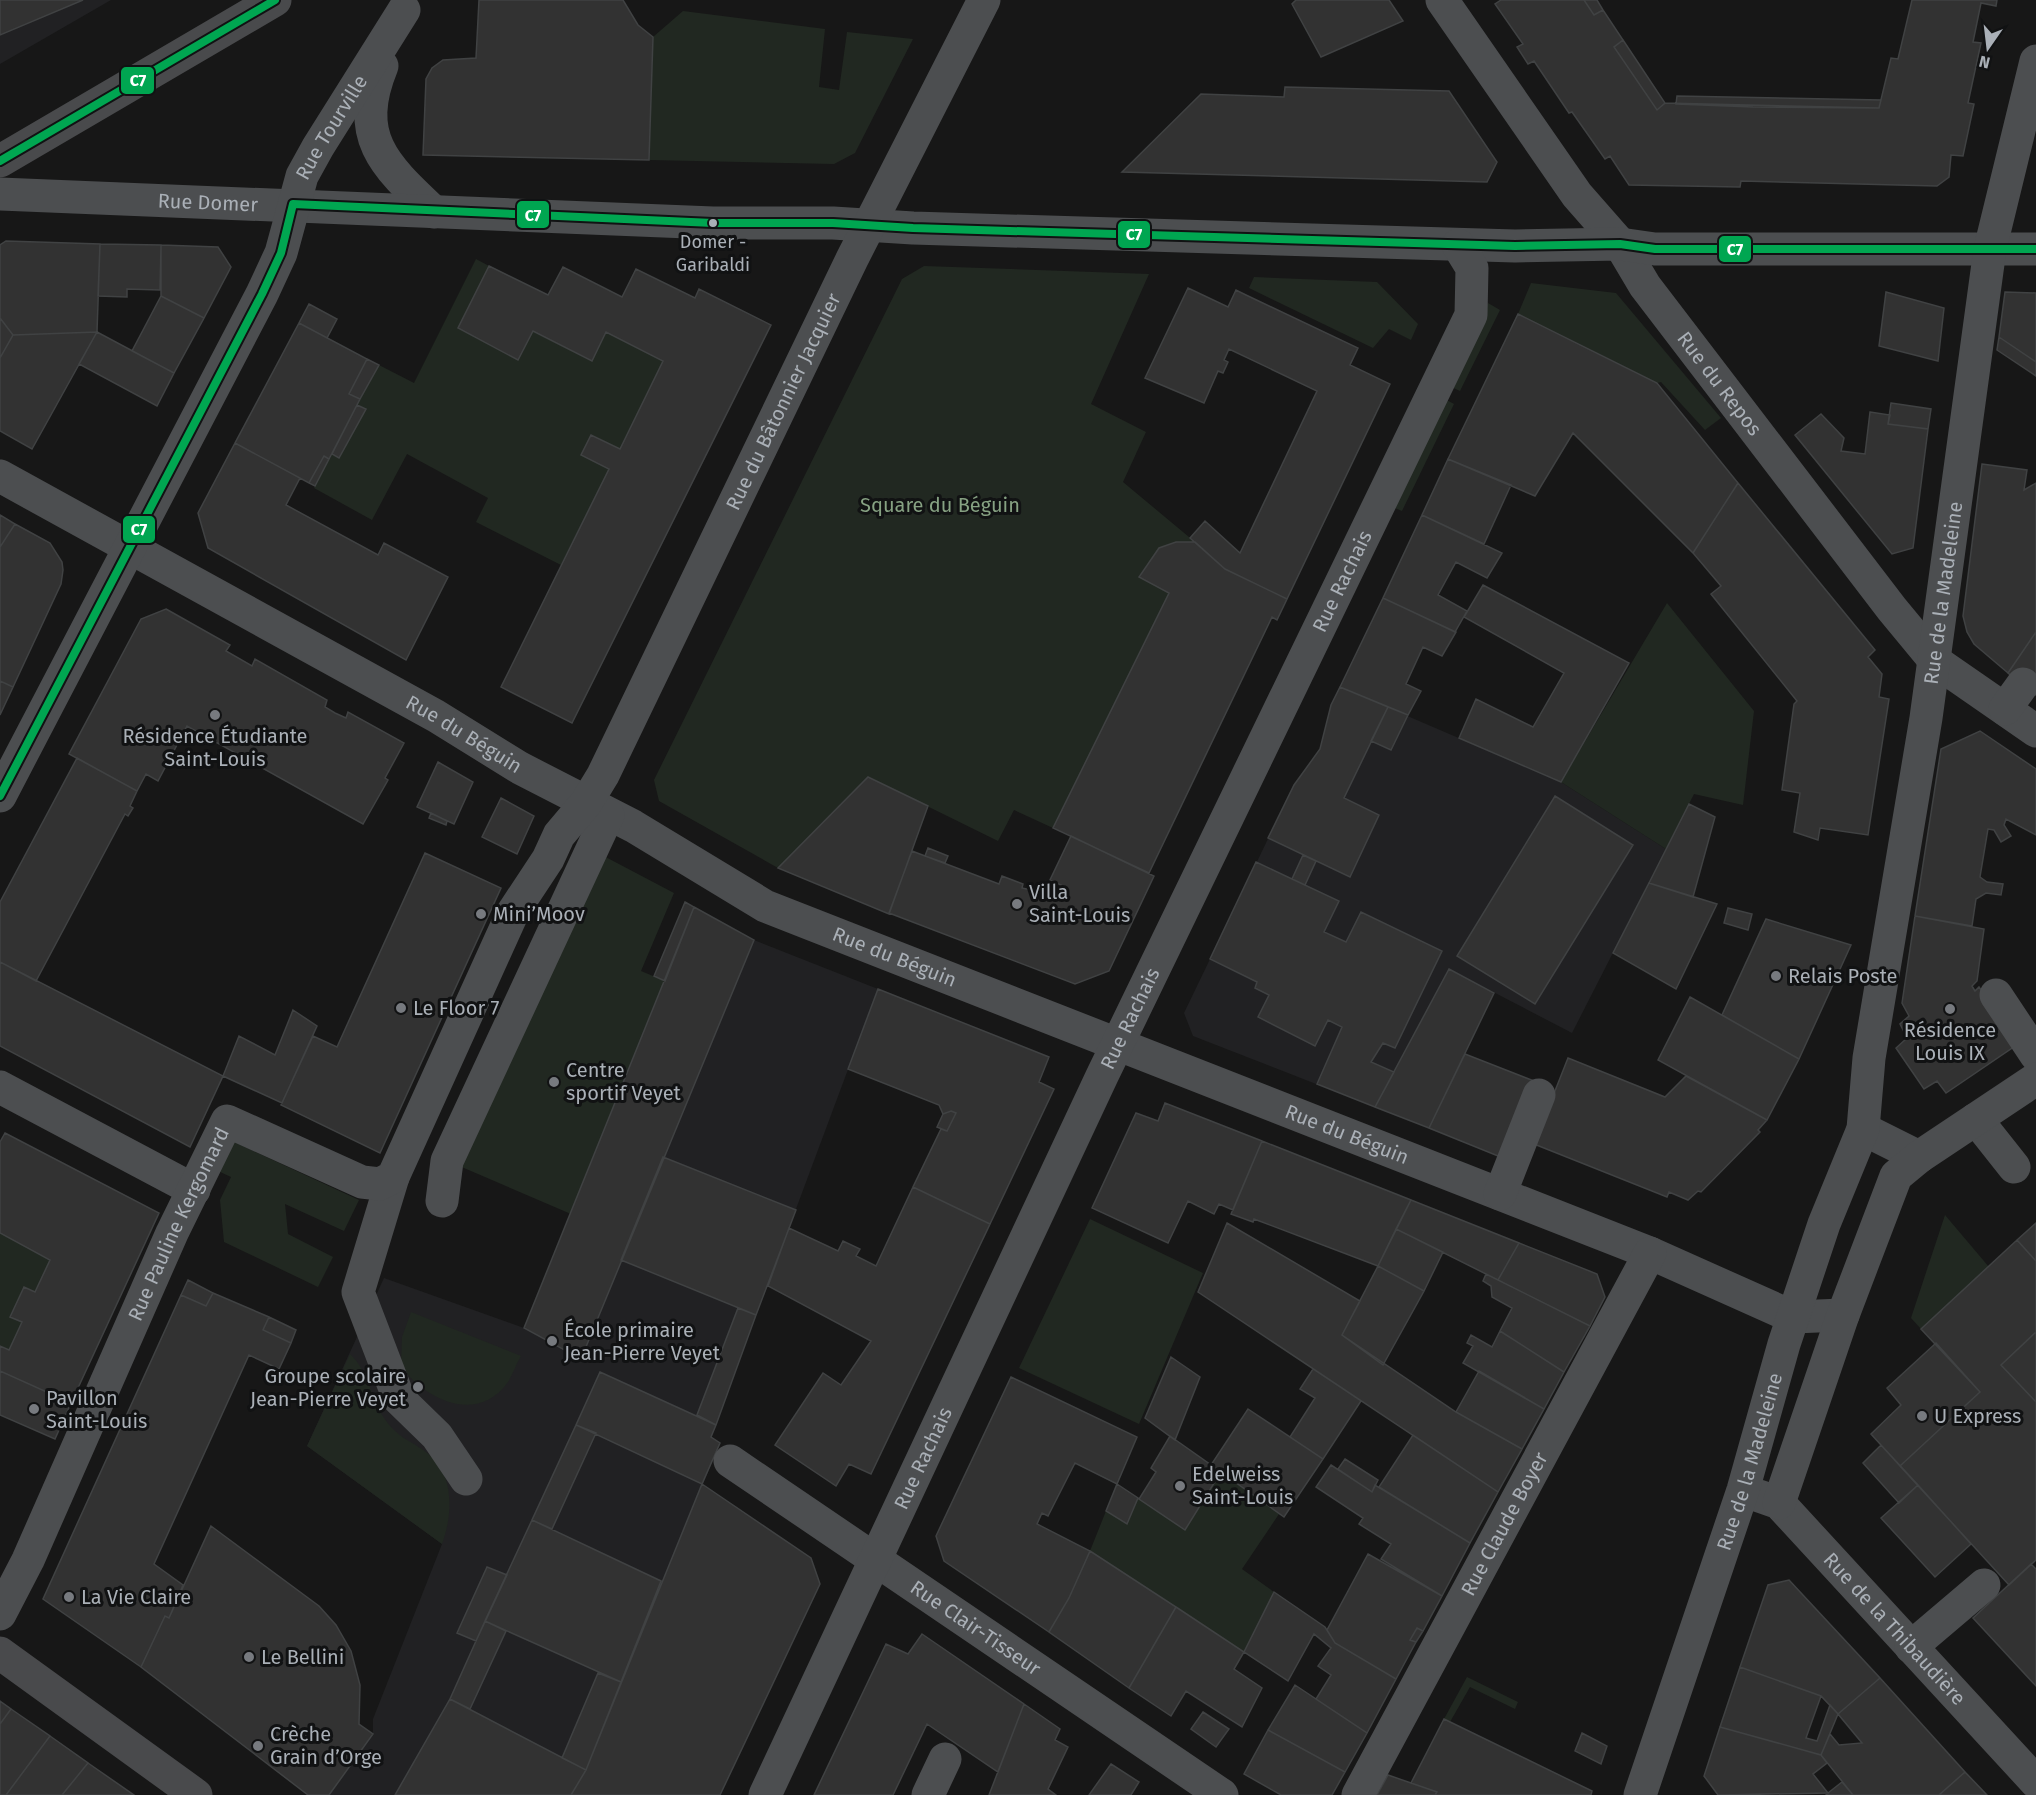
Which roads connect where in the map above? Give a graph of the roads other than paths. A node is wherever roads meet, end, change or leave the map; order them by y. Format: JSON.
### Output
{"nodes":[{"id":1,"x":275,"y":0,"type":"edge"},
{"id":2,"x":984,"y":0,"type":"edge"},
{"id":3,"x":1442,"y":0,"type":"edge"},
{"id":4,"x":402,"y":5,"type":"edge"},
{"id":5,"x":2036,"y":61,"type":"edge"},
{"id":6,"x":0,"y":161,"type":"edge"},
{"id":7,"x":0,"y":194,"type":"edge"},
{"id":8,"x":293,"y":204,"type":"junction"},
{"id":9,"x":434,"y":212,"type":"junction"},
{"id":10,"x":870,"y":226,"type":"junction"},
{"id":11,"x":1620,"y":244,"type":"junction"},
{"id":12,"x":1458,"y":245,"type":"junction"},
{"id":13,"x":1990,"y":249,"type":"junction"},
{"id":14,"x":2036,"y":249,"type":"edge"},
{"id":15,"x":0,"y":476,"type":"edge"},
{"id":16,"x":129,"y":548,"type":"junction"},
{"id":17,"x":1935,"y":661,"type":"junction"},
{"id":18,"x":2036,"y":731,"type":"edge"},
{"id":19,"x":0,"y":796,"type":"edge"},
{"id":20,"x":597,"y":809,"type":"junction"},
{"id":21,"x":1996,"y":995,"type":"dead end"},
{"id":22,"x":1117,"y":1045,"type":"junction"},
{"id":23,"x":2036,"y":1055,"type":"edge"},
{"id":24,"x":2036,"y":1079,"type":"edge"},
{"id":25,"x":0,"y":1088,"type":"edge"},
{"id":26,"x":1539,"y":1095,"type":"dead end"},
{"id":27,"x":1976,"y":1119,"type":"junction"},
{"id":28,"x":1863,"y":1129,"type":"junction"},
{"id":29,"x":1918,"y":1157,"type":"junction"},
{"id":30,"x":2014,"y":1167,"type":"dead end"},
{"id":31,"x":393,"y":1177,"type":"junction"},
{"id":32,"x":194,"y":1190,"type":"junction"},
{"id":33,"x":1500,"y":1194,"type":"junction"},
{"id":34,"x":442,"y":1201,"type":"dead end"},
{"id":35,"x":1650,"y":1253,"type":"junction"},
{"id":36,"x":1843,"y":1315,"type":"junction"},
{"id":37,"x":1793,"y":1317,"type":"junction"},
{"id":38,"x":730,"y":1461,"type":"dead end"},
{"id":39,"x":466,"y":1479,"type":"dead end"},
{"id":40,"x":1743,"y":1490,"type":"junction"},
{"id":41,"x":1779,"y":1503,"type":"junction"},
{"id":42,"x":874,"y":1560,"type":"junction"},
{"id":43,"x":1984,"y":1585,"type":"dead end"},
{"id":44,"x":0,"y":1614,"type":"edge"},
{"id":45,"x":1911,"y":1647,"type":"junction"},
{"id":46,"x":0,"y":1653,"type":"edge"},
{"id":47,"x":945,"y":1759,"type":"dead end"},
{"id":48,"x":2036,"y":1782,"type":"edge"},
{"id":49,"x":196,"y":1795,"type":"edge"},
{"id":50,"x":765,"y":1795,"type":"edge"},
{"id":51,"x":928,"y":1795,"type":"edge"},
{"id":52,"x":1222,"y":1795,"type":"edge"},
{"id":53,"x":1358,"y":1795,"type":"edge"},
{"id":54,"x":1640,"y":1795,"type":"edge"}],
"edges":[{"from":1,"to":6,"type":"main road"},
{"from":2,"to":10,"type":"street","name":"Rue du Bâtonnier Jacquier"},
{"from":3,"to":11,"type":"street","name":"Rue du Repos"},
{"from":4,"to":8,"type":"street","name":"Rue Tourville"},
{"from":4,"to":9,"type":"street","name":"Rue Tourville"},
{"from":5,"to":13,"type":"street","name":"Rue de la Madeleine"},
{"from":7,"to":8,"type":"street","name":"Rue Domer"},
{"from":8,"to":9,"type":"street","name":"Rue Domer"},
{"from":8,"to":16,"type":"street","name":"Rue Tourville"},
{"from":9,"to":10,"type":"street","name":"Rue Domer"},
{"from":10,"to":12,"type":"street","name":"Rue Domer"},
{"from":10,"to":20,"type":"street","name":"Rue du Bâtonnier Jacquier"},
{"from":11,"to":12,"type":"street","name":"Rue Domer"},
{"from":11,"to":13,"type":"street","name":"Rue Domer"},
{"from":11,"to":17,"type":"street","name":"Rue du Repos"},
{"from":12,"to":22,"type":"street","name":"Rue Rachais"},
{"from":13,"to":14,"type":"street","name":"Rue Domer"},
{"from":13,"to":17,"type":"street","name":"Rue de la Madeleine"},
{"from":15,"to":16,"type":"street","name":"Rue du Béguin"},
{"from":16,"to":19,"type":"street","name":"Rue Tourville"},
{"from":16,"to":20,"type":"street","name":"Rue du Béguin"},
{"from":17,"to":18,"type":"street","name":"Rue du Repos"},
{"from":17,"to":28,"type":"street","name":"Rue de la Madeleine"},
{"from":20,"to":22,"type":"street","name":"Rue du Béguin"},
{"from":20,"to":31,"type":"street"},
{"from":20,"to":34,"type":"street"},
{"from":21,"to":23,"type":"street"},
{"from":22,"to":33,"type":"street","name":"Rue du Béguin"},
{"from":22,"to":42,"type":"street","name":"Rue Rachais"},
{"from":24,"to":27,"type":"street","name":"Rue de la Madeleine"},
{"from":25,"to":32,"type":"street"},
{"from":26,"to":33,"type":"street"},
{"from":27,"to":29,"type":"street","name":"Rue de la Madeleine"},
{"from":27,"to":30,"type":"street"},
{"from":28,"to":29,"type":"street"},
{"from":28,"to":37,"type":"street","name":"Rue de la Madeleine"},
{"from":29,"to":36,"type":"street","name":"Rue de la Madeleine"},
{"from":31,"to":32,"type":"street","name":"Rue Pauline Kergomard"},
{"from":31,"to":39,"type":"street"},
{"from":32,"to":44,"type":"street","name":"Rue Pauline Kergomard"},
{"from":33,"to":35,"type":"street","name":"Rue du Béguin"},
{"from":35,"to":37,"type":"street","name":"Rue du Béguin"},
{"from":35,"to":53,"type":"street","name":"Rue Claude Boyer"},
{"from":36,"to":37,"type":"street","name":"Rue du Béguin"},
{"from":36,"to":41,"type":"street","name":"Rue de la Madeleine"},
{"from":37,"to":40,"type":"street","name":"Rue de la Madeleine"},
{"from":38,"to":42,"type":"street","name":"Rue Clair-Tisseur"},
{"from":40,"to":41,"type":"street","name":"Rue de la Thibaudière"},
{"from":40,"to":54,"type":"street","name":"Rue de la Madeleine"},
{"from":41,"to":45,"type":"street","name":"Rue de la Thibaudière"},
{"from":42,"to":50,"type":"street","name":"Rue Rachais"},
{"from":42,"to":52,"type":"street","name":"Rue Clair-Tisseur"},
{"from":43,"to":45,"type":"street"},
{"from":45,"to":48,"type":"street","name":"Rue de la Thibaudière"},
{"from":46,"to":49,"type":"main road"},
{"from":47,"to":51,"type":"street"}]}
